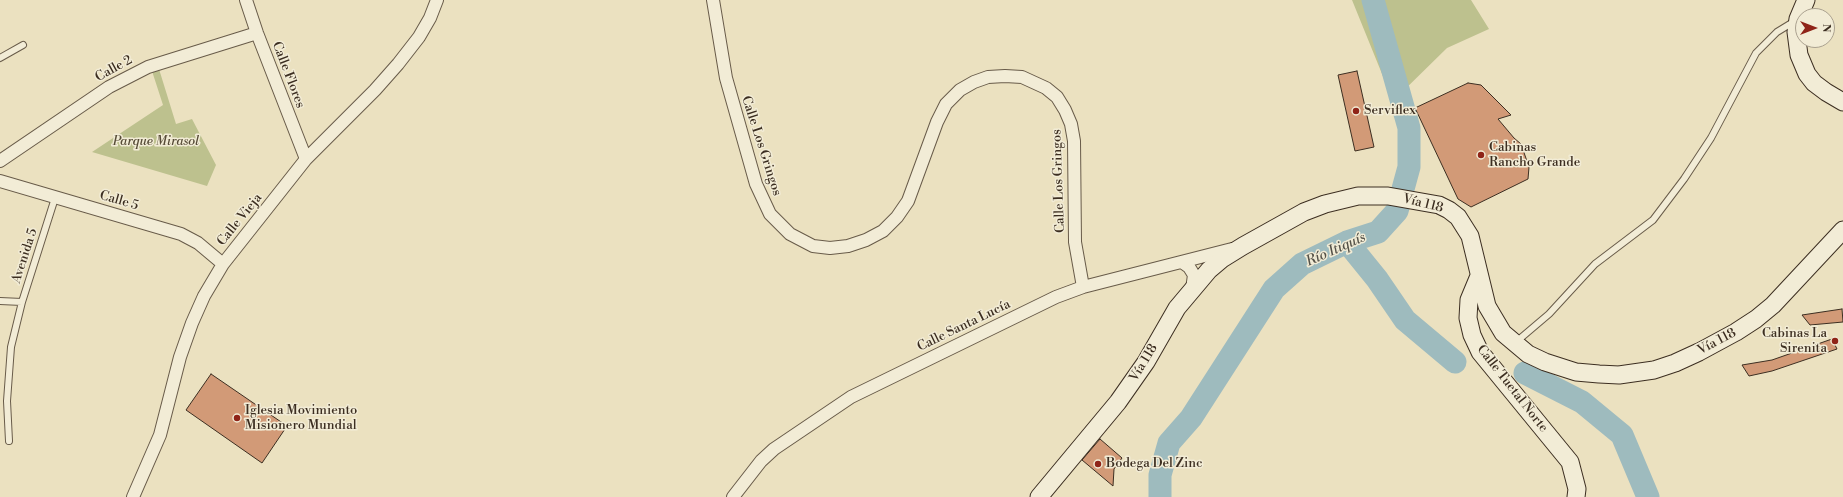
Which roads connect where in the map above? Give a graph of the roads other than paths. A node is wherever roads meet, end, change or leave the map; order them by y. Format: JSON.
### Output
{"nodes":[{"id":1,"x":246,"y":0,"type":"edge"},
{"id":2,"x":437,"y":0,"type":"edge"},
{"id":3,"x":713,"y":0,"type":"edge"},
{"id":4,"x":1795,"y":21,"type":"edge"},
{"id":5,"x":257,"y":33,"type":"junction"},
{"id":6,"x":23,"y":45,"type":"dead end"},
{"id":7,"x":1797,"y":48,"type":"edge"},
{"id":8,"x":0,"y":58,"type":"edge"},
{"id":9,"x":1843,"y":102,"type":"edge"},
{"id":10,"x":306,"y":159,"type":"junction"},
{"id":11,"x":0,"y":160,"type":"edge"},
{"id":12,"x":0,"y":180,"type":"edge"},
{"id":13,"x":55,"y":198,"type":"junction"},
{"id":14,"x":1843,"y":230,"type":"edge"},
{"id":15,"x":1243,"y":246,"type":"junction"},
{"id":16,"x":1182,"y":262,"type":"junction"},
{"id":17,"x":223,"y":264,"type":"junction"},
{"id":18,"x":1479,"y":276,"type":"junction"},
{"id":19,"x":1083,"y":287,"type":"junction"},
{"id":20,"x":1192,"y":289,"type":"junction"},
{"id":21,"x":0,"y":301,"type":"edge"},
{"id":22,"x":22,"y":302,"type":"junction"},
{"id":23,"x":1515,"y":344,"type":"junction"},
{"id":24,"x":0,"y":401,"type":"edge"},
{"id":25,"x":7,"y":401,"type":"junction"},
{"id":26,"x":9,"y":441,"type":"dead end"},
{"id":27,"x":133,"y":497,"type":"edge"},
{"id":28,"x":733,"y":497,"type":"edge"},
{"id":29,"x":1039,"y":497,"type":"edge"},
{"id":30,"x":1576,"y":497,"type":"edge"}],
"edges":[{"from":1,"to":5,"type":"street","name":"Calle Flores"},
{"from":2,"to":10,"type":"street","name":"Calle Vieja"},
{"from":3,"to":19,"type":"street","name":"Calle Los Gringos"},
{"from":4,"to":23,"type":"lane"},
{"from":5,"to":10,"type":"street","name":"Calle Flores"},
{"from":5,"to":11,"type":"street","name":"Calle 2"},
{"from":6,"to":8,"type":"lane"},
{"from":7,"to":9,"type":"main road"},
{"from":10,"to":17,"type":"street","name":"Calle Vieja"},
{"from":12,"to":13,"type":"street","name":"Calle 5"},
{"from":13,"to":17,"type":"street","name":"Calle 5"},
{"from":13,"to":22,"type":"lane","name":"Avenida 5"},
{"from":14,"to":23,"type":"main road","name":"Vía 118"},
{"from":15,"to":16,"type":"street","name":"Calle Santa Lucía"},
{"from":15,"to":18,"type":"main road","name":"Vía 118"},
{"from":15,"to":20,"type":"main road","name":"Vía 118"},
{"from":16,"to":19,"type":"street","name":"Calle Santa Lucía"},
{"from":16,"to":20,"type":"street"},
{"from":17,"to":27,"type":"street","name":"Calle Vieja"},
{"from":18,"to":23,"type":"main road","name":"Vía 118"},
{"from":18,"to":30,"type":"main road","name":"Calle Tuetal Norte"},
{"from":19,"to":28,"type":"street","name":"Calle Santa Lucía"},
{"from":20,"to":29,"type":"main road","name":"Vía 118"},
{"from":21,"to":22,"type":"lane"},
{"from":22,"to":25,"type":"lane","name":"Avenida 5"},
{"from":24,"to":25,"type":"lane"},
{"from":25,"to":26,"type":"lane","name":"Avenida 5"}]}
